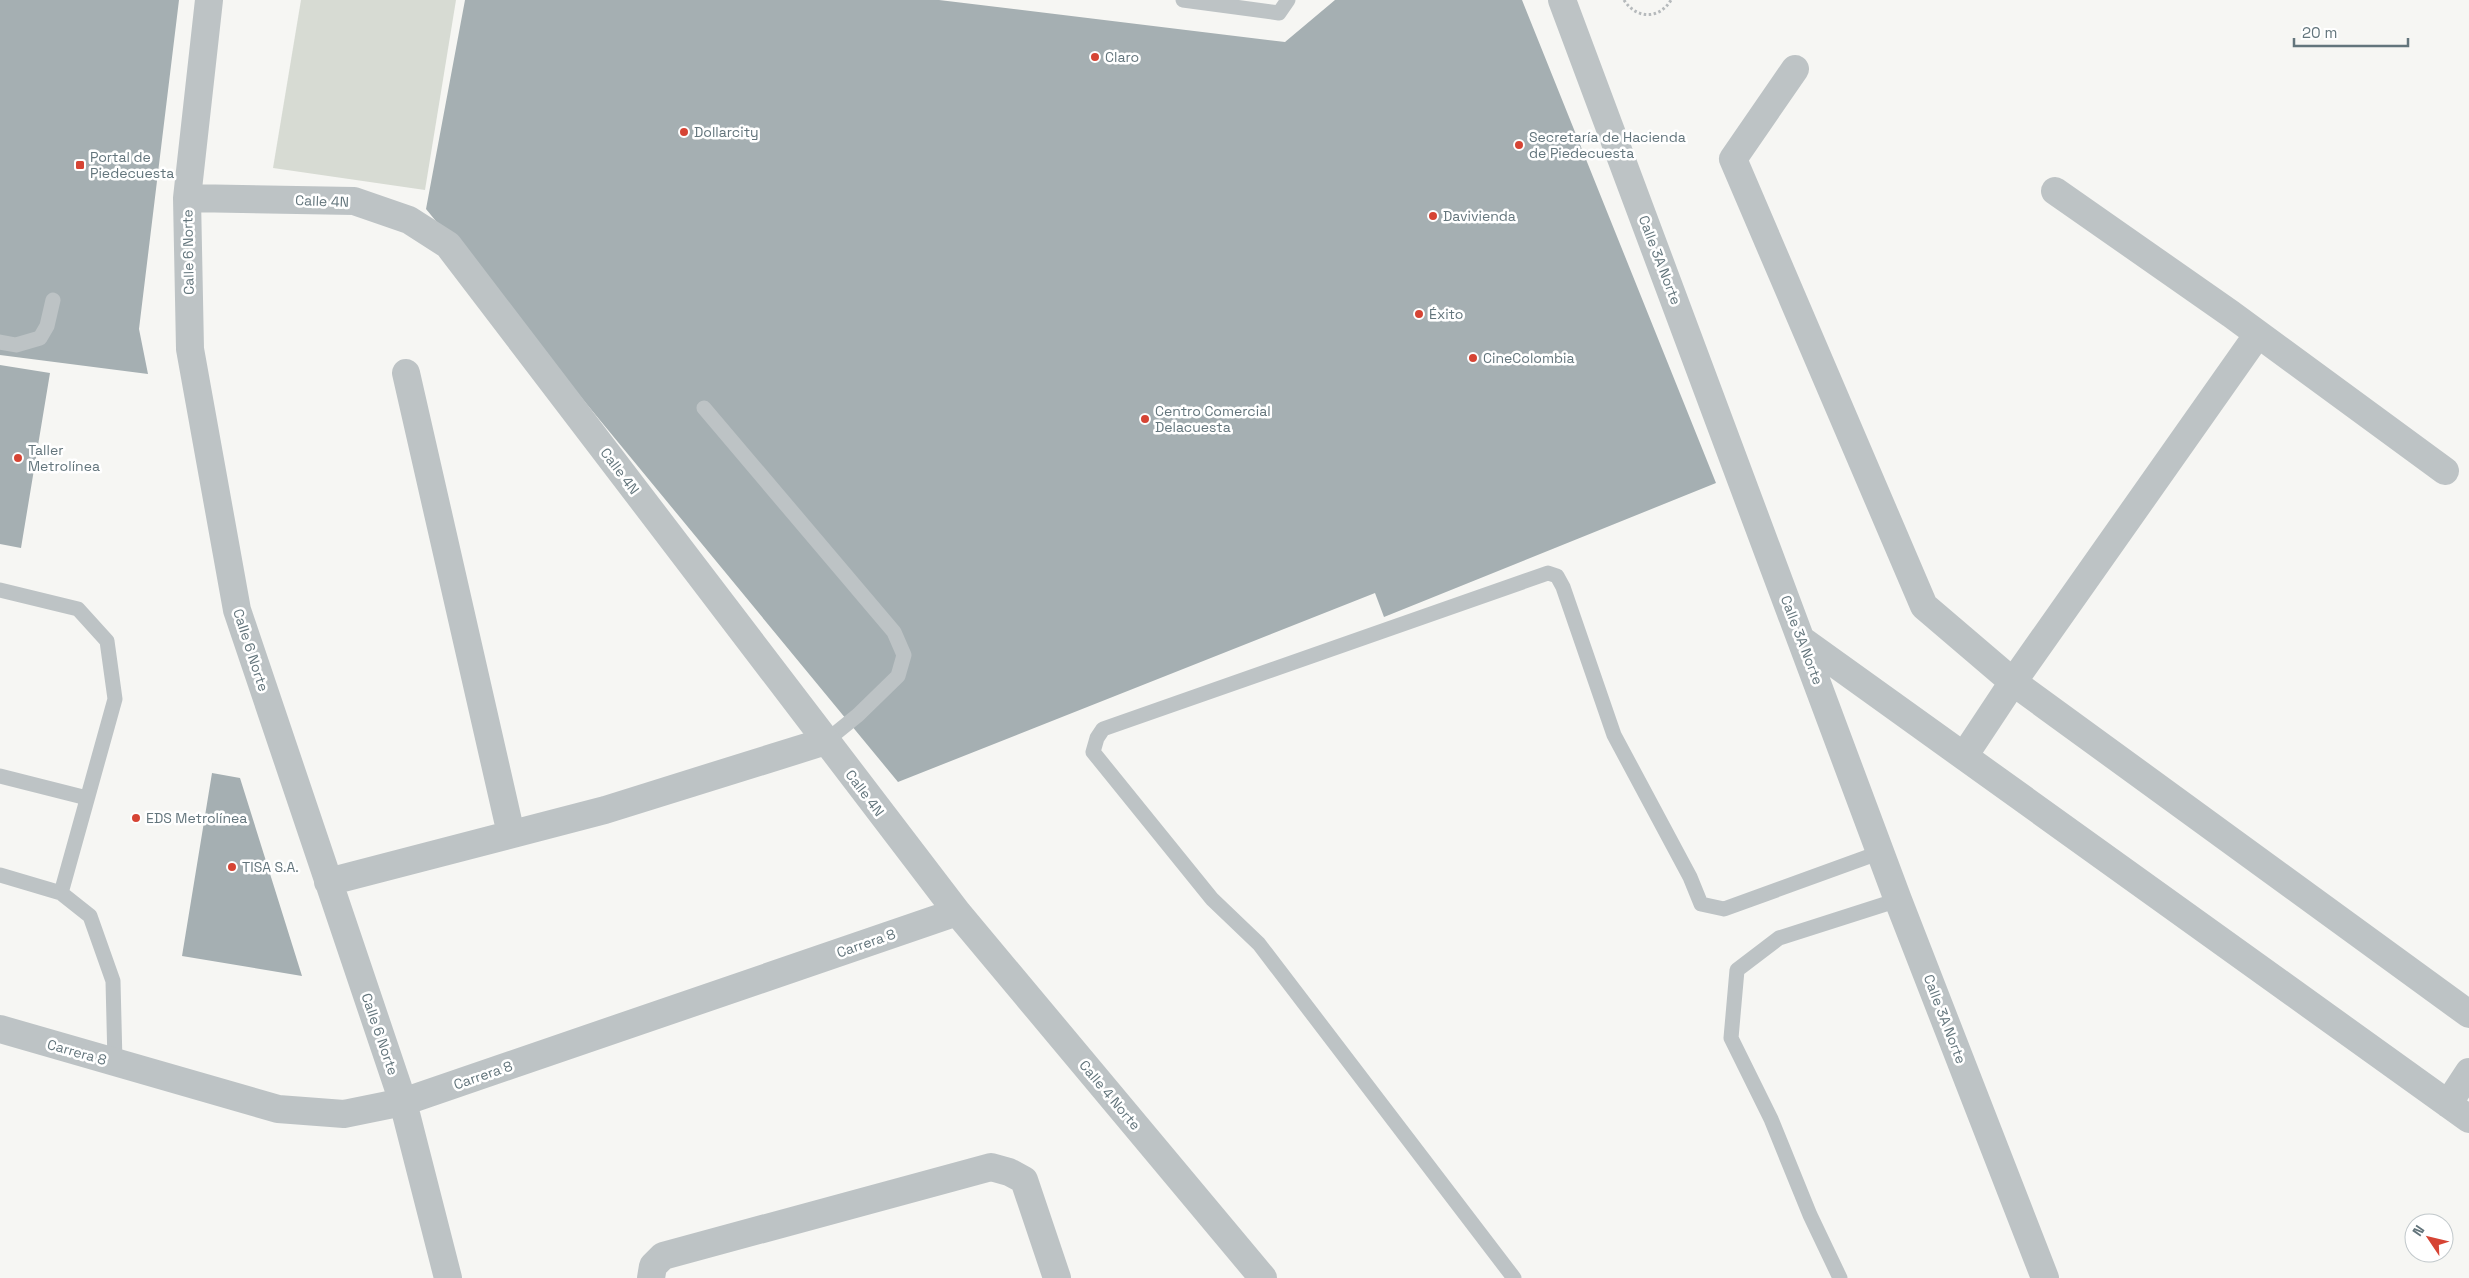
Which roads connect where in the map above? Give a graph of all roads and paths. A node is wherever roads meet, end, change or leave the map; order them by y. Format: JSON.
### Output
{"nodes":[{"id":1,"x":209,"y":0,"type":"edge"},
{"id":2,"x":1183,"y":0,"type":"edge"},
{"id":3,"x":1288,"y":0,"type":"edge"},
{"id":4,"x":1562,"y":0,"type":"edge"},
{"id":5,"x":1624,"y":0,"type":"edge"},
{"id":6,"x":1671,"y":0,"type":"edge"},
{"id":7,"x":1795,"y":69,"type":"dead end"},
{"id":8,"x":2055,"y":191,"type":"dead end"},
{"id":9,"x":187,"y":198,"type":"junction"},
{"id":10,"x":53,"y":300,"type":"dead end"},
{"id":11,"x":2258,"y":334,"type":"junction"},
{"id":12,"x":0,"y":342,"type":"edge"},
{"id":13,"x":406,"y":373,"type":"dead end"},
{"id":14,"x":704,"y":408,"type":"dead end"},
{"id":15,"x":2445,"y":471,"type":"dead end"},
{"id":16,"x":0,"y":590,"type":"edge"},
{"id":17,"x":1802,"y":640,"type":"junction"},
{"id":18,"x":2013,"y":682,"type":"junction"},
{"id":19,"x":826,"y":741,"type":"junction"},
{"id":20,"x":1964,"y":756,"type":"junction"},
{"id":21,"x":0,"y":776,"type":"edge"},
{"id":22,"x":87,"y":798,"type":"junction"},
{"id":23,"x":511,"y":834,"type":"junction"},
{"id":24,"x":1881,"y":852,"type":"junction"},
{"id":25,"x":0,"y":875,"type":"edge"},
{"id":26,"x":328,"y":882,"type":"junction"},
{"id":27,"x":61,"y":893,"type":"junction"},
{"id":28,"x":1898,"y":900,"type":"junction"},
{"id":29,"x":956,"y":912,"type":"junction"},
{"id":30,"x":2469,"y":1014,"type":"edge"},
{"id":31,"x":0,"y":1030,"type":"edge"},
{"id":32,"x":115,"y":1062,"type":"junction"},
{"id":33,"x":2469,"y":1072,"type":"edge"},
{"id":34,"x":403,"y":1102,"type":"junction"},
{"id":35,"x":2458,"y":1111,"type":"edge"},
{"id":36,"x":448,"y":1278,"type":"edge"},
{"id":37,"x":651,"y":1278,"type":"edge"},
{"id":38,"x":1057,"y":1278,"type":"edge"},
{"id":39,"x":1264,"y":1278,"type":"edge"},
{"id":40,"x":1514,"y":1278,"type":"edge"},
{"id":41,"x":1840,"y":1278,"type":"edge"},
{"id":42,"x":2045,"y":1278,"type":"edge"}],
"edges":[{"from":1,"to":9,"type":"street","name":"Calle 6 Norte"},
{"from":2,"to":3,"type":"lane"},
{"from":4,"to":17,"type":"street","name":"Calle 3A Norte"},
{"from":5,"to":6,"type":"path"},
{"from":7,"to":18,"type":"street"},
{"from":8,"to":11,"type":"street"},
{"from":9,"to":19,"type":"street","name":"Calle 4N"},
{"from":9,"to":26,"type":"street","name":"Calle 6 Norte"},
{"from":10,"to":12,"type":"lane"},
{"from":11,"to":15,"type":"street"},
{"from":11,"to":18,"type":"street"},
{"from":13,"to":23,"type":"street"},
{"from":14,"to":19,"type":"lane"},
{"from":16,"to":22,"type":"lane"},
{"from":17,"to":20,"type":"street"},
{"from":17,"to":24,"type":"street","name":"Calle 3A Norte"},
{"from":18,"to":20,"type":"street"},
{"from":18,"to":30,"type":"street"},
{"from":19,"to":23,"type":"street"},
{"from":19,"to":29,"type":"street","name":"Calle 4N"},
{"from":20,"to":35,"type":"street"},
{"from":21,"to":22,"type":"lane"},
{"from":22,"to":27,"type":"lane"},
{"from":23,"to":26,"type":"street"},
{"from":24,"to":28,"type":"street","name":"Calle 3A Norte"},
{"from":24,"to":40,"type":"lane"},
{"from":25,"to":27,"type":"lane"},
{"from":26,"to":34,"type":"street","name":"Calle 6 Norte"},
{"from":27,"to":32,"type":"lane"},
{"from":28,"to":41,"type":"lane"},
{"from":28,"to":42,"type":"street","name":"Calle 3A Norte"},
{"from":29,"to":34,"type":"street","name":"Carrera 8"},
{"from":29,"to":39,"type":"street","name":"Calle 4 Norte"},
{"from":31,"to":32,"type":"street","name":"Carrera 8"},
{"from":32,"to":34,"type":"street","name":"Carrera 8"},
{"from":33,"to":35,"type":"street"},
{"from":34,"to":36,"type":"street","name":"Calle 6 Norte"},
{"from":37,"to":38,"type":"street"}]}
